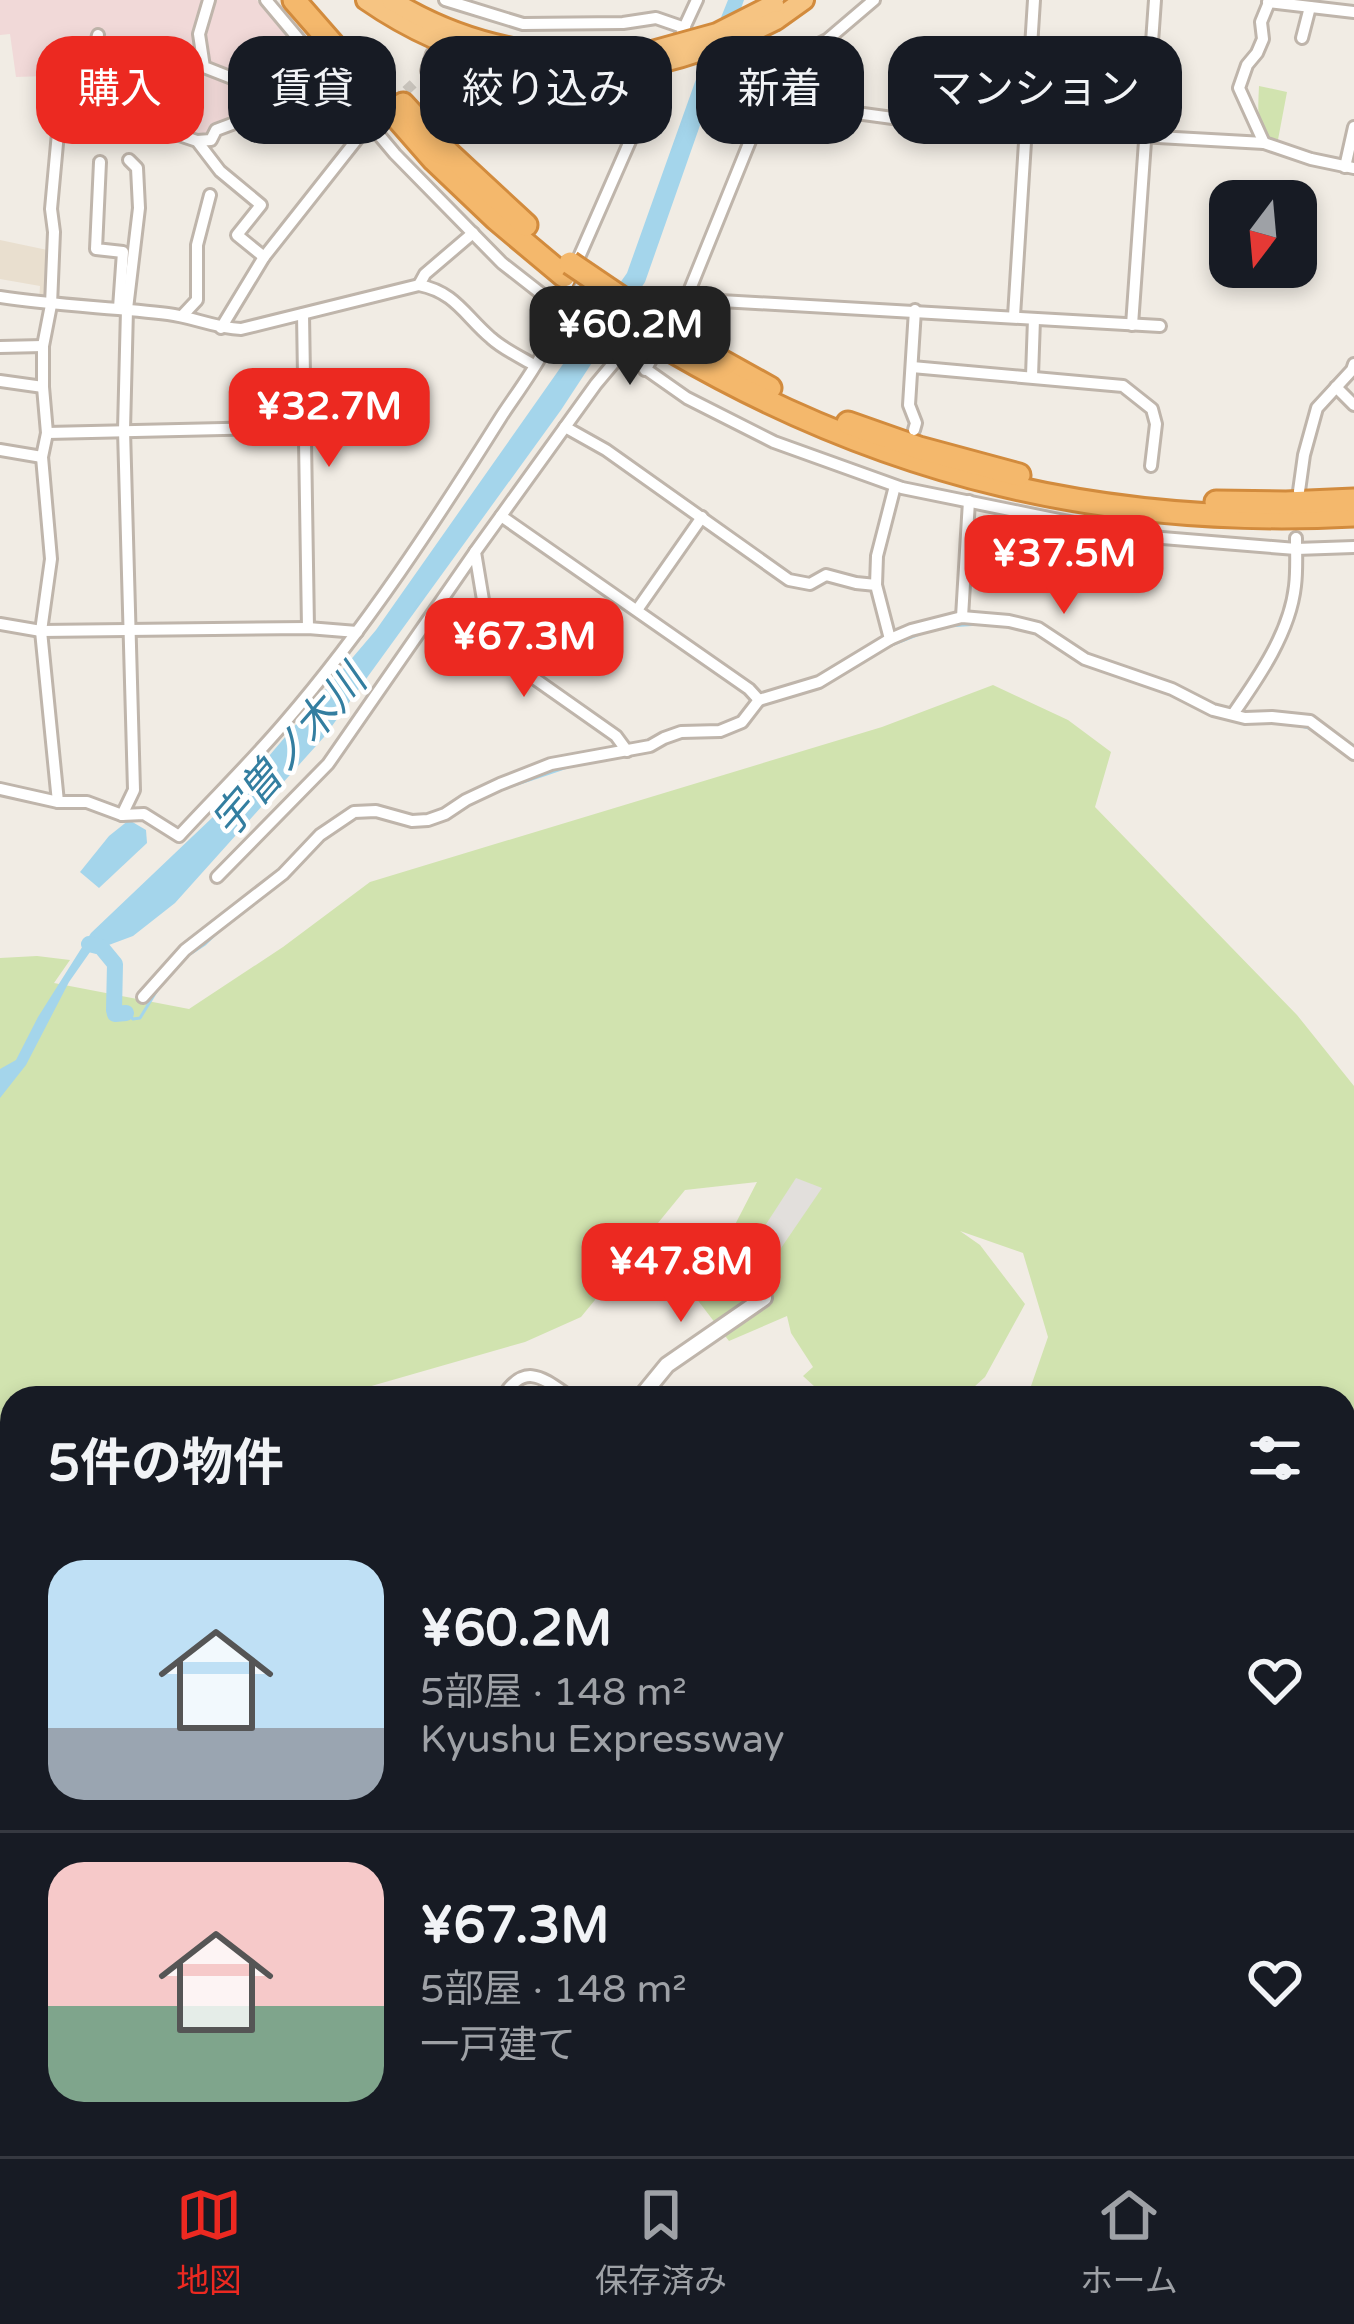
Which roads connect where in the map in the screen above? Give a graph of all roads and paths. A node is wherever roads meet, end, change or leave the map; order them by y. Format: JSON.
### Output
{"nodes":[{"id":1,"x":208,"y":0,"type":"edge"},
{"id":2,"x":266,"y":0,"type":"edge"},
{"id":3,"x":294,"y":0,"type":"edge"},
{"id":4,"x":311,"y":0,"type":"edge"},
{"id":5,"x":366,"y":0,"type":"edge"},
{"id":6,"x":391,"y":0,"type":"edge"},
{"id":7,"x":697,"y":0,"type":"edge"},
{"id":8,"x":804,"y":0,"type":"edge"},
{"id":9,"x":874,"y":0,"type":"edge"},
{"id":10,"x":1034,"y":0,"type":"edge"},
{"id":11,"x":1155,"y":0,"type":"edge"},
{"id":12,"x":447,"y":1,"type":"edge"},
{"id":13,"x":1269,"y":1,"type":"edge"},
{"id":14,"x":1305,"y":4,"type":"edge"},
{"id":15,"x":486,"y":7,"type":"edge"},
{"id":16,"x":777,"y":8,"type":"edge"},
{"id":17,"x":1354,"y":12,"type":"edge"},
{"id":18,"x":445,"y":17,"type":"dead end"},
{"id":19,"x":685,"y":28,"type":"junction"},
{"id":20,"x":199,"y":36,"type":"edge"},
{"id":21,"x":298,"y":36,"type":"edge"},
{"id":22,"x":431,"y":36,"type":"edge"},
{"id":23,"x":465,"y":36,"type":"edge"},
{"id":24,"x":832,"y":36,"type":"edge"},
{"id":25,"x":1032,"y":36,"type":"edge"},
{"id":26,"x":1153,"y":36,"type":"edge"},
{"id":27,"x":1302,"y":38,"type":"dead end"},
{"id":28,"x":672,"y":50,"type":"edge"},
{"id":29,"x":672,"y":53,"type":"edge"},
{"id":30,"x":204,"y":67,"type":"edge"},
{"id":31,"x":420,"y":78,"type":"edge"},
{"id":32,"x":415,"y":83,"type":"tunnel mouth"},
{"id":33,"x":1354,"y":127,"type":"edge"},
{"id":34,"x":1182,"y":139,"type":"edge"},
{"id":35,"x":204,"y":140,"type":"edge"},
{"id":36,"x":1264,"y":143,"type":"junction"},
{"id":37,"x":56,"y":144,"type":"edge"},
{"id":38,"x":199,"y":144,"type":"edge"},
{"id":39,"x":355,"y":144,"type":"edge"},
{"id":40,"x":389,"y":144,"type":"edge"},
{"id":41,"x":629,"y":144,"type":"edge"},
{"id":42,"x":750,"y":144,"type":"edge"},
{"id":43,"x":1025,"y":144,"type":"edge"},
{"id":44,"x":1147,"y":144,"type":"edge"},
{"id":45,"x":129,"y":160,"type":"dead end"},
{"id":46,"x":100,"y":162,"type":"dead end"},
{"id":47,"x":1349,"y":167,"type":"edge"},
{"id":48,"x":210,"y":195,"type":"dead end"},
{"id":49,"x":473,"y":233,"type":"junction"},
{"id":50,"x":264,"y":257,"type":"junction"},
{"id":51,"x":567,"y":269,"type":"junction"},
{"id":52,"x":419,"y":285,"type":"junction"},
{"id":53,"x":0,"y":297,"type":"edge"},
{"id":54,"x":686,"y":299,"type":"junction"},
{"id":55,"x":51,"y":305,"type":"junction"},
{"id":56,"x":123,"y":308,"type":"junction"},
{"id":57,"x":562,"y":309,"type":"junction"},
{"id":58,"x":916,"y":310,"type":"junction"},
{"id":59,"x":303,"y":314,"type":"junction"},
{"id":60,"x":182,"y":316,"type":"junction"},
{"id":61,"x":1014,"y":316,"type":"junction"},
{"id":62,"x":1034,"y":319,"type":"junction"},
{"id":63,"x":1132,"y":326,"type":"junction"},
{"id":64,"x":1160,"y":326,"type":"dead end"},
{"id":65,"x":221,"y":328,"type":"junction"},
{"id":66,"x":43,"y":346,"type":"junction"},
{"id":67,"x":678,"y":346,"type":"junction"},
{"id":68,"x":0,"y":347,"type":"edge"},
{"id":69,"x":620,"y":351,"type":"junction"},
{"id":70,"x":1354,"y":364,"type":"edge"},
{"id":71,"x":534,"y":365,"type":"junction"},
{"id":72,"x":912,"y":367,"type":"junction"},
{"id":73,"x":645,"y":370,"type":"junction"},
{"id":74,"x":1032,"y":376,"type":"junction"},
{"id":75,"x":0,"y":381,"type":"edge"},
{"id":76,"x":1336,"y":386,"type":"junction"},
{"id":77,"x":43,"y":387,"type":"junction"},
{"id":78,"x":1354,"y":405,"type":"edge"},
{"id":79,"x":305,"y":427,"type":"junction"},
{"id":80,"x":565,"y":427,"type":"junction"},
{"id":81,"x":124,"y":430,"type":"junction"},
{"id":82,"x":914,"y":430,"type":"dead end"},
{"id":83,"x":47,"y":433,"type":"junction"},
{"id":84,"x":0,"y":450,"type":"edge"},
{"id":85,"x":42,"y":457,"type":"junction"},
{"id":86,"x":1151,"y":466,"type":"dead end"},
{"id":87,"x":900,"y":483,"type":"junction"},
{"id":88,"x":1299,"y":491,"type":"dead end"},
{"id":89,"x":1354,"y":500,"type":"edge"},
{"id":90,"x":969,"y":501,"type":"junction"},
{"id":91,"x":1354,"y":514,"type":"edge"},
{"id":92,"x":501,"y":516,"type":"junction"},
{"id":93,"x":702,"y":517,"type":"junction"},
{"id":94,"x":1296,"y":543,"type":"junction"},
{"id":95,"x":1354,"y":547,"type":"edge"},
{"id":96,"x":475,"y":552,"type":"junction"},
{"id":97,"x":876,"y":584,"type":"junction"},
{"id":98,"x":638,"y":610,"type":"junction"},
{"id":99,"x":962,"y":617,"type":"junction"},
{"id":100,"x":0,"y":624,"type":"edge"},
{"id":101,"x":308,"y":628,"type":"junction"},
{"id":102,"x":131,"y":630,"type":"junction"},
{"id":103,"x":41,"y":631,"type":"junction"},
{"id":104,"x":357,"y":632,"type":"junction"},
{"id":105,"x":890,"y":639,"type":"junction"},
{"id":106,"x":759,"y":700,"type":"junction"},
{"id":107,"x":1233,"y":715,"type":"junction"},
{"id":108,"x":627,"y":751,"type":"junction"},
{"id":109,"x":1354,"y":754,"type":"edge"},
{"id":110,"x":0,"y":789,"type":"edge"},
{"id":111,"x":58,"y":802,"type":"junction"},
{"id":112,"x":122,"y":815,"type":"junction"},
{"id":113,"x":217,"y":878,"type":"dead end"},
{"id":114,"x":143,"y":997,"type":"dead end"},
{"id":115,"x":764,"y":1298,"type":"dead end"},
{"id":116,"x":510,"y":1386,"type":"edge"},
{"id":117,"x":555,"y":1386,"type":"edge"},
{"id":118,"x":650,"y":1386,"type":"edge"}],
"edges":[{"from":1,"to":20,"type":"street"},
{"from":2,"to":21,"type":"street"},
{"from":3,"to":51,"type":"highway"},
{"from":4,"to":51,"type":"highway"},
{"from":5,"to":22,"type":"highway"},
{"from":6,"to":23,"type":"highway"},
{"from":7,"to":19,"type":"street"},
{"from":8,"to":16,"type":"highway"},
{"from":9,"to":24,"type":"street"},
{"from":10,"to":25,"type":"street"},
{"from":11,"to":26,"type":"street"},
{"from":12,"to":15,"type":"street"},
{"from":12,"to":18,"type":"street"},
{"from":13,"to":14,"type":"street"},
{"from":13,"to":36,"type":"street"},
{"from":14,"to":17,"type":"street"},
{"from":14,"to":27,"type":"street"},
{"from":15,"to":19,"type":"street"},
{"from":16,"to":28,"type":"highway","bridge":true},
{"from":19,"to":29,"type":"street"},
{"from":30,"to":35,"type":"street"},
{"from":31,"to":32,"type":"street"},
{"from":33,"to":47,"type":"street"},
{"from":34,"to":36,"type":"street"},
{"from":36,"to":47,"type":"street"},
{"from":37,"to":55,"type":"street"},
{"from":38,"to":50,"type":"street"},
{"from":39,"to":50,"type":"street"},
{"from":40,"to":49,"type":"street"},
{"from":41,"to":57,"type":"street"},
{"from":42,"to":54,"type":"street"},
{"from":43,"to":61,"type":"street"},
{"from":44,"to":63,"type":"street"},
{"from":45,"to":56,"type":"street"},
{"from":46,"to":56,"type":"street"},
{"from":48,"to":60,"type":"street"},
{"from":49,"to":52,"type":"street"},
{"from":49,"to":57,"type":"street"},
{"from":50,"to":65,"type":"street"},
{"from":51,"to":67,"type":"highway"},
{"from":52,"to":59,"type":"street"},
{"from":52,"to":71,"type":"street"},
{"from":53,"to":55,"type":"street"},
{"from":54,"to":58,"type":"street"},
{"from":54,"to":73,"type":"street"},
{"from":55,"to":56,"type":"street"},
{"from":55,"to":66,"type":"street"},
{"from":56,"to":60,"type":"street"},
{"from":56,"to":81,"type":"street"},
{"from":57,"to":69,"type":"street"},
{"from":57,"to":71,"type":"street"},
{"from":58,"to":61,"type":"street"},
{"from":58,"to":72,"type":"street"},
{"from":59,"to":65,"type":"street"},
{"from":59,"to":79,"type":"street"},
{"from":60,"to":65,"type":"street"},
{"from":61,"to":62,"type":"street"},
{"from":62,"to":63,"type":"street"},
{"from":62,"to":74,"type":"street"},
{"from":63,"to":64,"type":"street"},
{"from":66,"to":68,"type":"street"},
{"from":66,"to":77,"type":"street"},
{"from":67,"to":89,"type":"highway"},
{"from":67,"to":91,"type":"highway"},
{"from":69,"to":73,"type":"street"},
{"from":69,"to":80,"type":"street"},
{"from":70,"to":76,"type":"street"},
{"from":71,"to":104,"type":"street"},
{"from":72,"to":74,"type":"street"},
{"from":72,"to":82,"type":"street"},
{"from":73,"to":87,"type":"street"},
{"from":74,"to":86,"type":"street"},
{"from":75,"to":77,"type":"street"},
{"from":76,"to":78,"type":"street"},
{"from":76,"to":88,"type":"street"},
{"from":77,"to":83,"type":"street"},
{"from":79,"to":81,"type":"street"},
{"from":79,"to":101,"type":"street"},
{"from":80,"to":92,"type":"street"},
{"from":80,"to":93,"type":"street"},
{"from":81,"to":83,"type":"street"},
{"from":81,"to":102,"type":"street"},
{"from":83,"to":85,"type":"street"},
{"from":84,"to":85,"type":"street"},
{"from":85,"to":103,"type":"street"},
{"from":87,"to":90,"type":"street"},
{"from":87,"to":97,"type":"street"},
{"from":90,"to":94,"type":"street"},
{"from":90,"to":99,"type":"street"},
{"from":92,"to":96,"type":"street"},
{"from":92,"to":98,"type":"street"},
{"from":93,"to":97,"type":"street"},
{"from":93,"to":98,"type":"street"},
{"from":94,"to":95,"type":"street"},
{"from":94,"to":107,"type":"street"},
{"from":96,"to":108,"type":"street"},
{"from":96,"to":113,"type":"street"},
{"from":97,"to":105,"type":"street"},
{"from":98,"to":106,"type":"street"},
{"from":99,"to":105,"type":"street"},
{"from":99,"to":107,"type":"street"},
{"from":100,"to":103,"type":"street"},
{"from":101,"to":102,"type":"street"},
{"from":101,"to":104,"type":"street"},
{"from":102,"to":103,"type":"street"},
{"from":102,"to":112,"type":"street"},
{"from":103,"to":111,"type":"street"},
{"from":104,"to":112,"type":"street"},
{"from":105,"to":106,"type":"street"},
{"from":106,"to":108,"type":"street"},
{"from":107,"to":109,"type":"street"},
{"from":108,"to":114,"type":"street"},
{"from":110,"to":111,"type":"street"},
{"from":111,"to":112,"type":"street"},
{"from":115,"to":118,"type":"street"},
{"from":116,"to":117,"type":"street"}]}
